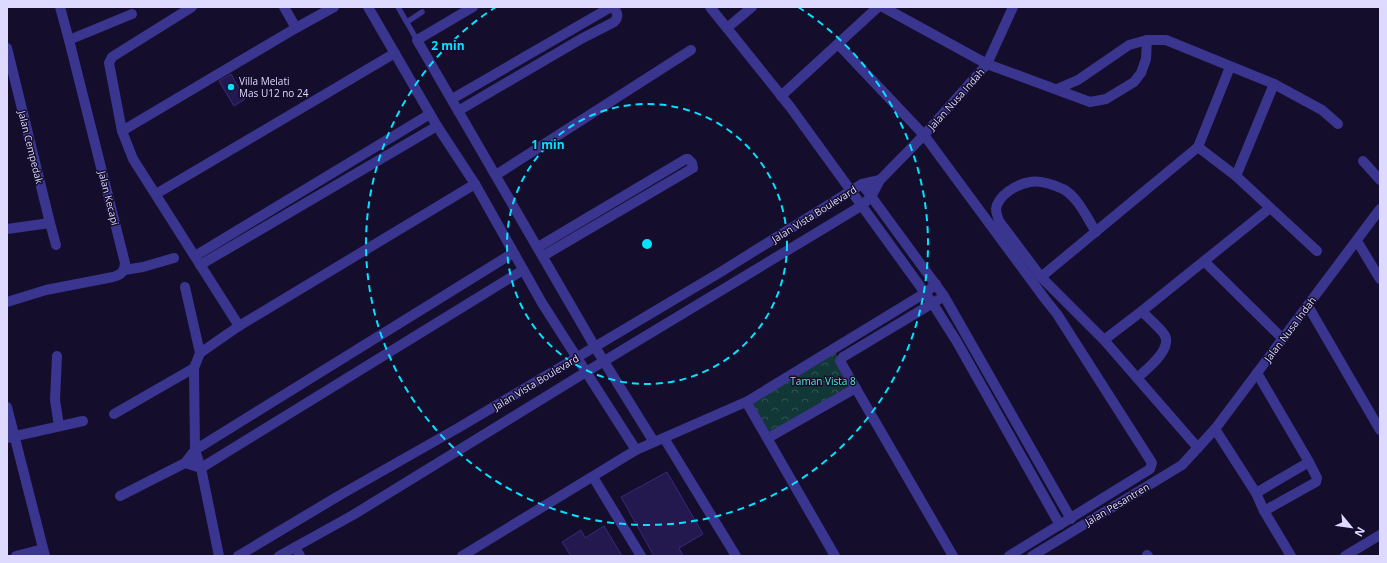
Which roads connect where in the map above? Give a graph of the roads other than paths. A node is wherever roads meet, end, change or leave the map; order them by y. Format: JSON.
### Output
{"nodes":[{"id":1,"x":60,"y":7,"type":"edge"},
{"id":2,"x":192,"y":7,"type":"edge"},
{"id":3,"x":284,"y":7,"type":"edge"},
{"id":4,"x":334,"y":7,"type":"edge"},
{"id":5,"x":368,"y":7,"type":"edge"},
{"id":6,"x":473,"y":7,"type":"edge"},
{"id":7,"x":611,"y":7,"type":"edge"},
{"id":8,"x":710,"y":7,"type":"edge"},
{"id":9,"x":752,"y":7,"type":"edge"},
{"id":10,"x":878,"y":7,"type":"edge"},
{"id":11,"x":882,"y":7,"type":"edge"},
{"id":12,"x":1013,"y":7,"type":"edge"},
{"id":13,"x":401,"y":8,"type":"edge"},
{"id":14,"x":422,"y":12,"type":"dead end"},
{"id":15,"x":132,"y":14,"type":"dead end"},
{"id":16,"x":406,"y":22,"type":"junction"},
{"id":17,"x":296,"y":28,"type":"junction"},
{"id":18,"x":727,"y":28,"type":"junction"},
{"id":19,"x":70,"y":40,"type":"junction"},
{"id":20,"x":417,"y":40,"type":"junction"},
{"id":21,"x":1147,"y":40,"type":"junction"},
{"id":22,"x":838,"y":44,"type":"junction"},
{"id":23,"x":7,"y":48,"type":"edge"},
{"id":24,"x":691,"y":50,"type":"dead end"},
{"id":25,"x":395,"y":53,"type":"junction"},
{"id":26,"x":988,"y":64,"type":"junction"},
{"id":27,"x":1230,"y":66,"type":"junction"},
{"id":28,"x":1274,"y":84,"type":"junction"},
{"id":29,"x":1057,"y":89,"type":"junction"},
{"id":30,"x":781,"y":96,"type":"junction"},
{"id":31,"x":452,"y":99,"type":"junction"},
{"id":32,"x":458,"y":111,"type":"junction"},
{"id":33,"x":430,"y":114,"type":"junction"},
{"id":34,"x":1338,"y":124,"type":"dead end"},
{"id":35,"x":437,"y":126,"type":"junction"},
{"id":36,"x":122,"y":131,"type":"junction"},
{"id":37,"x":924,"y":135,"type":"junction"},
{"id":38,"x":1198,"y":147,"type":"junction"},
{"id":39,"x":1363,"y":161,"type":"dead end"},
{"id":40,"x":496,"y":175,"type":"junction"},
{"id":41,"x":1236,"y":176,"type":"junction"},
{"id":42,"x":880,"y":180,"type":"junction"},
{"id":43,"x":1380,"y":180,"type":"edge"},
{"id":44,"x":475,"y":184,"type":"junction"},
{"id":45,"x":862,"y":184,"type":"junction"},
{"id":46,"x":851,"y":191,"type":"junction"},
{"id":47,"x":156,"y":194,"type":"junction"},
{"id":48,"x":871,"y":197,"type":"junction"},
{"id":49,"x":861,"y":206,"type":"junction"},
{"id":50,"x":1270,"y":208,"type":"junction"},
{"id":51,"x":1380,"y":208,"type":"edge"},
{"id":52,"x":50,"y":223,"type":"junction"},
{"id":53,"x":7,"y":230,"type":"edge"},
{"id":54,"x":1096,"y":232,"type":"junction"},
{"id":55,"x":1357,"y":241,"type":"junction"},
{"id":56,"x":56,"y":245,"type":"dead end"},
{"id":57,"x":1318,"y":251,"type":"dead end"},
{"id":58,"x":541,"y":252,"type":"junction"},
{"id":59,"x":513,"y":253,"type":"junction"},
{"id":60,"x":174,"y":258,"type":"dead end"},
{"id":61,"x":198,"y":261,"type":"junction"},
{"id":62,"x":1204,"y":262,"type":"junction"},
{"id":63,"x":124,"y":270,"type":"junction"},
{"id":64,"x":523,"y":270,"type":"junction"},
{"id":65,"x":1041,"y":277,"type":"junction"},
{"id":66,"x":1380,"y":279,"type":"edge"},
{"id":67,"x":936,"y":284,"type":"junction"},
{"id":68,"x":184,"y":287,"type":"dead end"},
{"id":69,"x":925,"y":292,"type":"junction"},
{"id":70,"x":944,"y":296,"type":"junction"},
{"id":71,"x":7,"y":302,"type":"edge"},
{"id":72,"x":933,"y":304,"type":"junction"},
{"id":73,"x":1308,"y":306,"type":"junction"},
{"id":74,"x":1142,"y":312,"type":"junction"},
{"id":75,"x":408,"y":318,"type":"junction"},
{"id":76,"x":239,"y":326,"type":"junction"},
{"id":77,"x":418,"y":334,"type":"junction"},
{"id":78,"x":1282,"y":338,"type":"junction"},
{"id":79,"x":1104,"y":340,"type":"junction"},
{"id":80,"x":595,"y":347,"type":"junction"},
{"id":81,"x":200,"y":353,"type":"junction"},
{"id":82,"x":57,"y":356,"type":"dead end"},
{"id":83,"x":576,"y":358,"type":"junction"},
{"id":84,"x":604,"y":361,"type":"junction"},
{"id":85,"x":194,"y":368,"type":"junction"},
{"id":86,"x":586,"y":372,"type":"junction"},
{"id":87,"x":1257,"y":373,"type":"junction"},
{"id":88,"x":1137,"y":378,"type":"junction"},
{"id":89,"x":307,"y":380,"type":"junction"},
{"id":90,"x":856,"y":388,"type":"junction"},
{"id":91,"x":316,"y":396,"type":"junction"},
{"id":92,"x":748,"y":401,"type":"junction"},
{"id":93,"x":7,"y":407,"type":"edge"},
{"id":94,"x":114,"y":414,"type":"dead end"},
{"id":95,"x":83,"y":421,"type":"dead end"},
{"id":96,"x":59,"y":426,"type":"junction"},
{"id":97,"x":1215,"y":429,"type":"junction"},
{"id":98,"x":1380,"y":430,"type":"edge"},
{"id":99,"x":11,"y":437,"type":"edge"},
{"id":100,"x":664,"y":438,"type":"junction"},
{"id":101,"x":768,"y":438,"type":"junction"},
{"id":102,"x":654,"y":442,"type":"junction"},
{"id":103,"x":195,"y":450,"type":"junction"},
{"id":104,"x":636,"y":450,"type":"junction"},
{"id":105,"x":1197,"y":450,"type":"junction"},
{"id":106,"x":1310,"y":462,"type":"junction"},
{"id":107,"x":185,"y":463,"type":"junction"},
{"id":108,"x":201,"y":468,"type":"junction"},
{"id":109,"x":593,"y":477,"type":"junction"},
{"id":110,"x":1256,"y":493,"type":"junction"},
{"id":111,"x":120,"y":496,"type":"dead end"},
{"id":112,"x":1264,"y":510,"type":"junction"},
{"id":113,"x":1071,"y":519,"type":"junction"},
{"id":114,"x":1060,"y":525,"type":"junction"},
{"id":115,"x":1380,"y":535,"type":"edge"},
{"id":116,"x":298,"y":551,"type":"edge"},
{"id":117,"x":44,"y":552,"type":"edge"},
{"id":118,"x":16,"y":556,"type":"edge"},
{"id":119,"x":220,"y":556,"type":"edge"},
{"id":120,"x":238,"y":556,"type":"edge"},
{"id":121,"x":279,"y":556,"type":"edge"},
{"id":122,"x":462,"y":556,"type":"edge"},
{"id":123,"x":641,"y":556,"type":"edge"},
{"id":124,"x":736,"y":556,"type":"edge"},
{"id":125,"x":835,"y":556,"type":"edge"},
{"id":126,"x":953,"y":556,"type":"edge"},
{"id":127,"x":1009,"y":556,"type":"edge"},
{"id":128,"x":1032,"y":556,"type":"edge"},
{"id":129,"x":1291,"y":556,"type":"edge"},
{"id":130,"x":1345,"y":556,"type":"edge"}],
"edges":[{"from":1,"to":19,"type":"street","name":"Jalan Kecapi"},
{"from":2,"to":36,"type":"street"},
{"from":3,"to":17,"type":"street"},
{"from":4,"to":17,"type":"street"},
{"from":5,"to":25,"type":"street"},
{"from":6,"to":20,"type":"street"},
{"from":7,"to":31,"type":"street"},
{"from":7,"to":32,"type":"street"},
{"from":8,"to":18,"type":"street"},
{"from":9,"to":18,"type":"street"},
{"from":10,"to":22,"type":"street"},
{"from":11,"to":26,"type":"street"},
{"from":12,"to":26,"type":"street","name":"Jalan Nusa Indah"},
{"from":13,"to":16,"type":"lane"},
{"from":14,"to":16,"type":"lane"},
{"from":15,"to":19,"type":"street"},
{"from":16,"to":20,"type":"lane"},
{"from":17,"to":36,"type":"street"},
{"from":18,"to":30,"type":"street"},
{"from":19,"to":63,"type":"street","name":"Jalan Kecapi"},
{"from":20,"to":31,"type":"street"},
{"from":21,"to":27,"type":"street"},
{"from":21,"to":29,"type":"street"},
{"from":21,"to":29,"type":"street"},
{"from":22,"to":30,"type":"street"},
{"from":22,"to":37,"type":"street"},
{"from":23,"to":52,"type":"street","name":"Jalan Cempedak"},
{"from":24,"to":40,"type":"street"},
{"from":25,"to":33,"type":"street"},
{"from":25,"to":47,"type":"street"},
{"from":26,"to":29,"type":"street"},
{"from":26,"to":37,"type":"street","name":"Jalan Nusa Indah"},
{"from":27,"to":28,"type":"street"},
{"from":27,"to":38,"type":"street"},
{"from":28,"to":34,"type":"street"},
{"from":28,"to":41,"type":"street"},
{"from":30,"to":46,"type":"street"},
{"from":31,"to":32,"type":"street"},
{"from":32,"to":40,"type":"street"},
{"from":33,"to":35,"type":"street"},
{"from":33,"to":61,"type":"street"},
{"from":35,"to":44,"type":"street"},
{"from":35,"to":61,"type":"street"},
{"from":36,"to":47,"type":"street"},
{"from":37,"to":42,"type":"street","name":"Jalan Nusa Indah"},
{"from":37,"to":113,"type":"street"},
{"from":38,"to":41,"type":"street"},
{"from":38,"to":54,"type":"street"},
{"from":39,"to":43,"type":"street"},
{"from":40,"to":58,"type":"street"},
{"from":41,"to":50,"type":"street"},
{"from":42,"to":45,"type":"street","name":"Jalan Vista Boulevard"},
{"from":42,"to":48,"type":"street","name":"Jalan Vista Boulevard"},
{"from":44,"to":59,"type":"street"},
{"from":44,"to":76,"type":"street"},
{"from":45,"to":46,"type":"street","name":"Jalan Vista Boulevard"},
{"from":45,"to":48,"type":"street"},
{"from":46,"to":49,"type":"street"},
{"from":46,"to":80,"type":"street","name":"Jalan Vista Boulevard"},
{"from":47,"to":61,"type":"street"},
{"from":48,"to":49,"type":"street","name":"Jalan Vista Boulevard"},
{"from":48,"to":67,"type":"street"},
{"from":49,"to":69,"type":"street"},
{"from":49,"to":84,"type":"street","name":"Jalan Vista Boulevard"},
{"from":50,"to":57,"type":"street"},
{"from":50,"to":62,"type":"street"},
{"from":51,"to":55,"type":"street","name":"Jalan Nusa Indah"},
{"from":52,"to":53,"type":"street"},
{"from":52,"to":56,"type":"street","name":"Jalan Cempedak"},
{"from":54,"to":65,"type":"street"},
{"from":54,"to":65,"type":"street"},
{"from":55,"to":66,"type":"street"},
{"from":55,"to":73,"type":"street","name":"Jalan Nusa Indah"},
{"from":58,"to":58,"type":"street"},
{"from":58,"to":80,"type":"street"},
{"from":59,"to":64,"type":"street"},
{"from":59,"to":75,"type":"street"},
{"from":60,"to":63,"type":"street"},
{"from":61,"to":76,"type":"street"},
{"from":62,"to":74,"type":"street"},
{"from":62,"to":78,"type":"street"},
{"from":63,"to":71,"type":"street"},
{"from":64,"to":77,"type":"street"},
{"from":64,"to":83,"type":"street"},
{"from":65,"to":79,"type":"street"},
{"from":67,"to":69,"type":"street"},
{"from":67,"to":70,"type":"street"},
{"from":68,"to":81,"type":"street"},
{"from":69,"to":72,"type":"street"},
{"from":69,"to":92,"type":"street"},
{"from":70,"to":72,"type":"street"},
{"from":70,"to":113,"type":"street"},
{"from":72,"to":90,"type":"street"},
{"from":72,"to":114,"type":"street"},
{"from":73,"to":78,"type":"street","name":"Jalan Nusa Indah"},
{"from":73,"to":98,"type":"street"},
{"from":74,"to":79,"type":"street"},
{"from":74,"to":88,"type":"street"},
{"from":75,"to":77,"type":"street"},
{"from":75,"to":89,"type":"street"},
{"from":76,"to":81,"type":"street"},
{"from":77,"to":91,"type":"street"},
{"from":78,"to":87,"type":"street","name":"Jalan Nusa Indah"},
{"from":79,"to":88,"type":"street"},
{"from":80,"to":83,"type":"street","name":"Jalan Vista Boulevard"},
{"from":80,"to":84,"type":"street"},
{"from":81,"to":85,"type":"street"},
{"from":82,"to":96,"type":"street"},
{"from":83,"to":86,"type":"street"},
{"from":83,"to":120,"type":"street","name":"Jalan Vista Boulevard"},
{"from":84,"to":86,"type":"street","name":"Jalan Vista Boulevard"},
{"from":84,"to":102,"type":"street"},
{"from":85,"to":94,"type":"street"},
{"from":85,"to":103,"type":"street"},
{"from":86,"to":104,"type":"street"},
{"from":86,"to":116,"type":"street","name":"Jalan Vista Boulevard"},
{"from":87,"to":97,"type":"street","name":"Jalan Nusa Indah"},
{"from":87,"to":106,"type":"street"},
{"from":88,"to":105,"type":"street"},
{"from":89,"to":91,"type":"street"},
{"from":89,"to":103,"type":"street"},
{"from":90,"to":101,"type":"street"},
{"from":90,"to":126,"type":"street"},
{"from":91,"to":108,"type":"street"},
{"from":92,"to":100,"type":"street"},
{"from":92,"to":101,"type":"street"},
{"from":93,"to":99,"type":"street"},
{"from":95,"to":96,"type":"street"},
{"from":96,"to":99,"type":"street"},
{"from":97,"to":105,"type":"street","name":"Jalan Nusa Indah"},
{"from":97,"to":110,"type":"street"},
{"from":99,"to":117,"type":"street"},
{"from":100,"to":102,"type":"street"},
{"from":100,"to":124,"type":"street"},
{"from":101,"to":125,"type":"street"},
{"from":102,"to":104,"type":"street"},
{"from":103,"to":107,"type":"street"},
{"from":103,"to":108,"type":"street"},
{"from":104,"to":109,"type":"street"},
{"from":105,"to":128,"type":"street","name":"Jalan Pesantren"},
{"from":106,"to":110,"type":"street"},
{"from":106,"to":112,"type":"street"},
{"from":107,"to":108,"type":"street"},
{"from":107,"to":111,"type":"street"},
{"from":108,"to":119,"type":"street"},
{"from":109,"to":122,"type":"street"},
{"from":109,"to":123,"type":"street"},
{"from":110,"to":112,"type":"street"},
{"from":112,"to":129,"type":"street"},
{"from":113,"to":114,"type":"street"},
{"from":114,"to":127,"type":"street"},
{"from":115,"to":130,"type":"street"},
{"from":116,"to":121,"type":"street","name":"Jalan Vista Boulevard"},
{"from":117,"to":118,"type":"street"}]}
